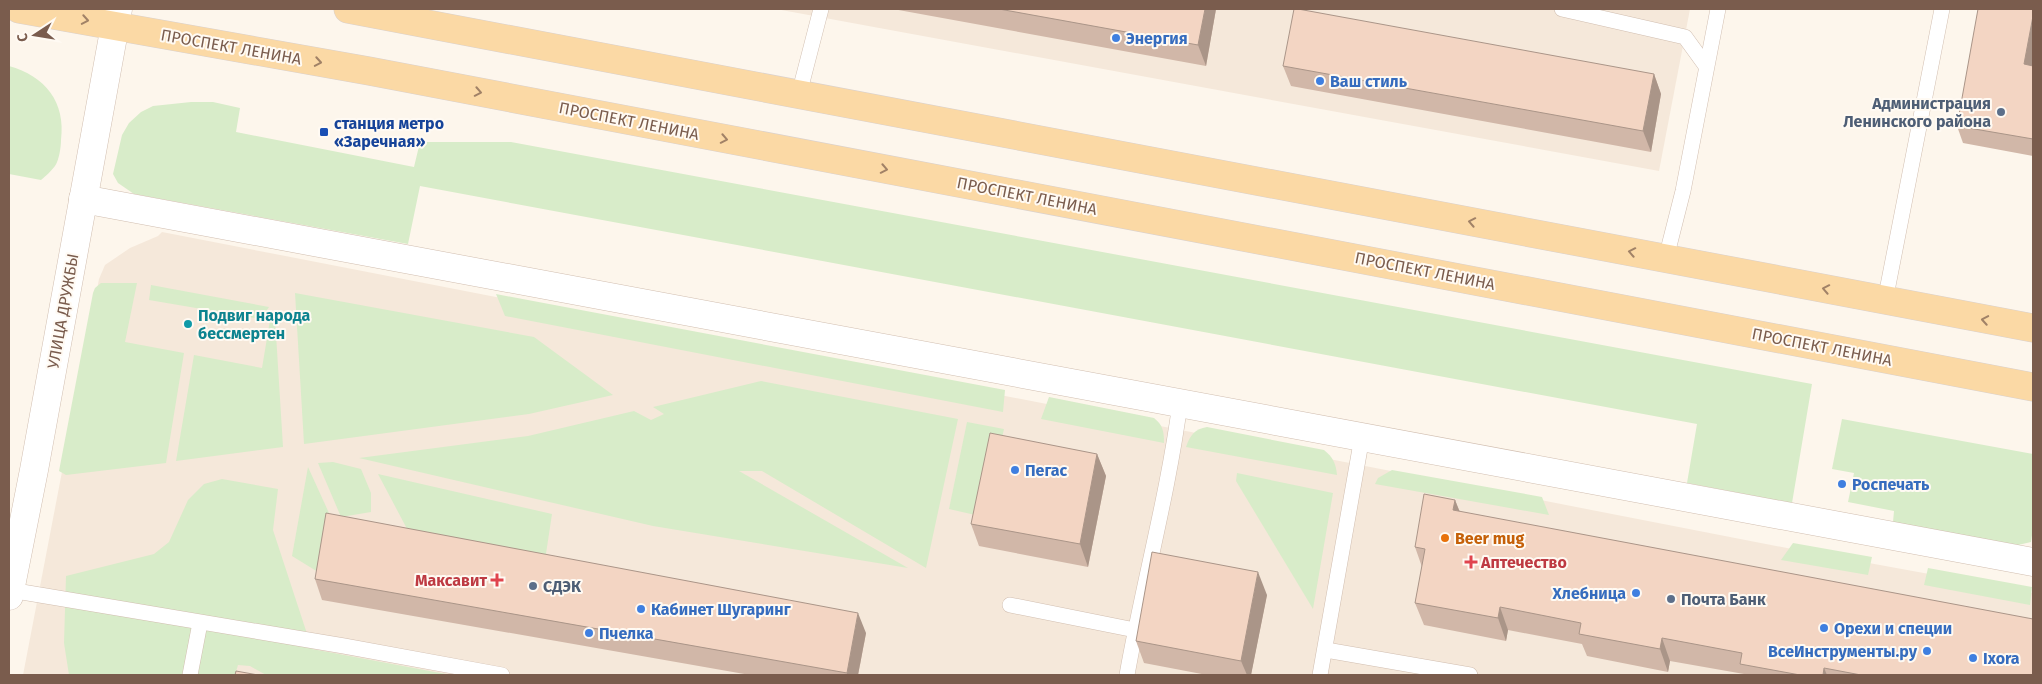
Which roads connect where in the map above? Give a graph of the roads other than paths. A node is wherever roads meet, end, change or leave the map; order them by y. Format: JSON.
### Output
{"nodes":[{"id":1,"x":19,"y":9,"type":"edge"},
{"id":2,"x":348,"y":9,"type":"edge"},
{"id":3,"x":821,"y":9,"type":"edge"},
{"id":4,"x":1562,"y":9,"type":"edge"},
{"id":5,"x":1718,"y":9,"type":"edge"},
{"id":6,"x":1942,"y":9,"type":"edge"},
{"id":7,"x":116,"y":17,"type":"edge"},
{"id":8,"x":1706,"y":66,"type":"junction"},
{"id":9,"x":799,"y":94,"type":"junction"},
{"id":10,"x":83,"y":199,"type":"junction"},
{"id":11,"x":1666,"y":258,"type":"junction"},
{"id":12,"x":1885,"y":301,"type":"junction"},
{"id":13,"x":2033,"y":328,"type":"edge"},
{"id":14,"x":2033,"y":387,"type":"edge"},
{"id":15,"x":1180,"y":403,"type":"junction"},
{"id":16,"x":1362,"y":437,"type":"junction"},
{"id":17,"x":2033,"y":562,"type":"edge"},
{"id":18,"x":9,"y":593,"type":"edge"},
{"id":19,"x":1010,"y":605,"type":"dead end"},
{"id":20,"x":200,"y":623,"type":"junction"},
{"id":21,"x":1135,"y":630,"type":"junction"},
{"id":22,"x":1326,"y":650,"type":"junction"},
{"id":23,"x":190,"y":675,"type":"edge"},
{"id":24,"x":502,"y":675,"type":"edge"},
{"id":25,"x":1127,"y":675,"type":"edge"},
{"id":26,"x":1320,"y":675,"type":"edge"},
{"id":27,"x":1470,"y":675,"type":"edge"}],
"edges":[{"from":1,"to":7,"type":"main road","name":"ПРОСПЕКТ ЛЕНИНА","one_way":true},
{"from":2,"to":9,"type":"main road"},
{"from":3,"to":9,"type":"lane"},
{"from":4,"to":8,"type":"lane"},
{"from":5,"to":8,"type":"lane"},
{"from":6,"to":12,"type":"lane"},
{"from":7,"to":10,"type":"street","name":"УЛИЦА ДРУЖБЫ"},
{"from":7,"to":14,"type":"main road","name":"ПРОСПЕКТ ЛЕНИНА","one_way":true},
{"from":8,"to":11,"type":"lane"},
{"from":11,"to":9,"type":"main road","one_way":true},
{"from":10,"to":15,"type":"street"},
{"from":10,"to":18,"type":"street","name":"УЛИЦА ДРУЖБЫ"},
{"from":12,"to":11,"type":"main road","one_way":true},
{"from":13,"to":12,"type":"main road","one_way":true},
{"from":15,"to":16,"type":"street"},
{"from":15,"to":21,"type":"lane"},
{"from":16,"to":17,"type":"street"},
{"from":16,"to":22,"type":"lane"},
{"from":18,"to":20,"type":"lane"},
{"from":19,"to":21,"type":"lane"},
{"from":20,"to":23,"type":"lane"},
{"from":20,"to":24,"type":"lane"},
{"from":21,"to":25,"type":"lane"},
{"from":22,"to":26,"type":"lane"},
{"from":22,"to":27,"type":"lane"}]}
